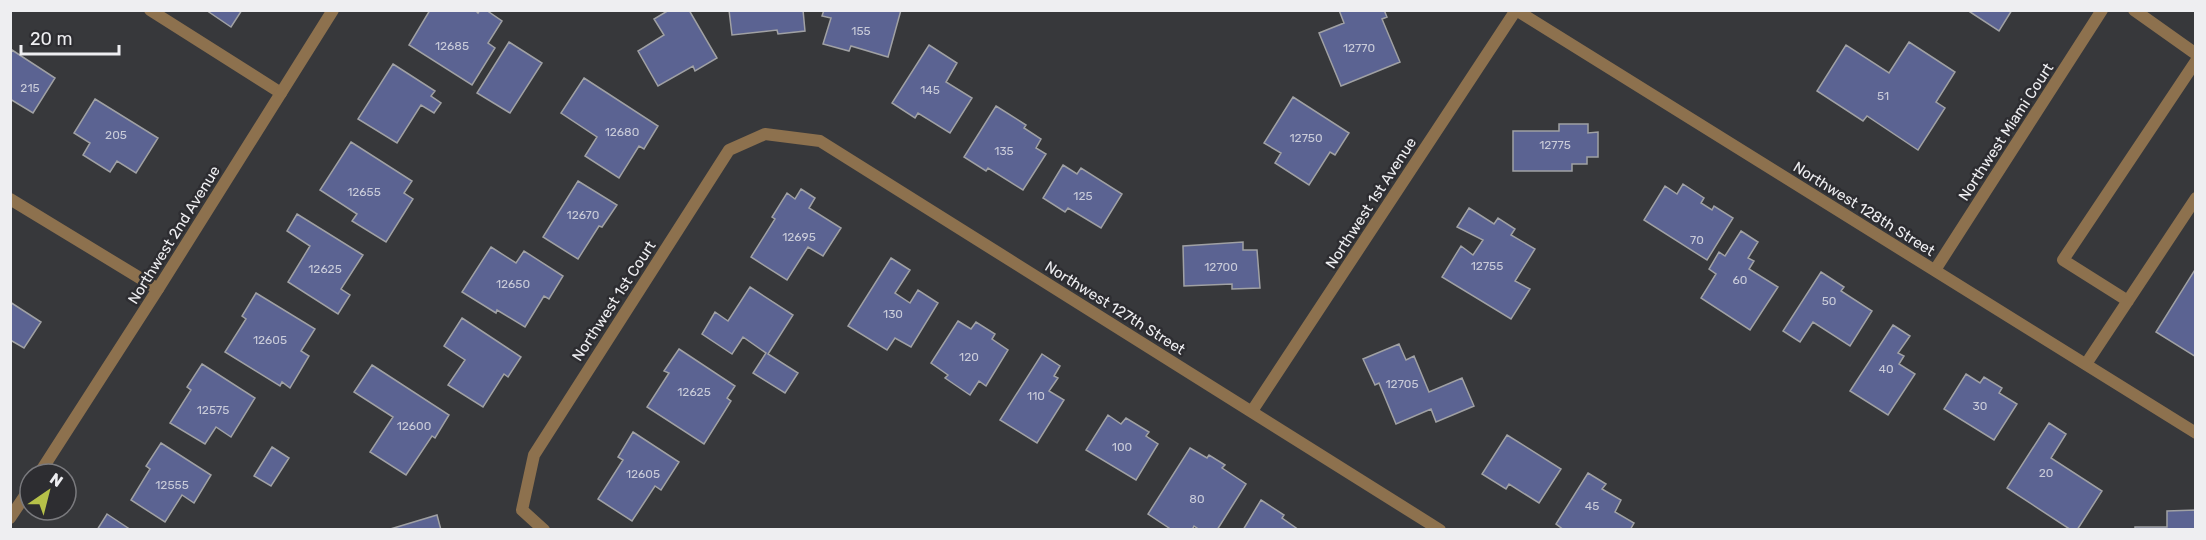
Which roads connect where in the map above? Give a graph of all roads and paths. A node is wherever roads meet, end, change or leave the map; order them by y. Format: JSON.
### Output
{"nodes":[{"id":1,"x":150,"y":10,"type":"edge"},
{"id":2,"x":333,"y":10,"type":"edge"},
{"id":3,"x":1516,"y":10,"type":"edge"},
{"id":4,"x":2102,"y":10,"type":"edge"},
{"id":5,"x":2134,"y":10,"type":"edge"},
{"id":6,"x":2196,"y":54,"type":"edge"},
{"id":7,"x":2196,"y":61,"type":"edge"},
{"id":8,"x":281,"y":93,"type":"junction"},
{"id":9,"x":765,"y":134,"type":"joint"},
{"id":10,"x":2196,"y":198,"type":"edge"},
{"id":11,"x":10,"y":199,"type":"edge"},
{"id":12,"x":1935,"y":270,"type":"junction"},
{"id":13,"x":158,"y":289,"type":"junction"},
{"id":14,"x":2128,"y":300,"type":"junction"},
{"id":15,"x":2086,"y":364,"type":"junction"},
{"id":16,"x":1252,"y":411,"type":"junction"},
{"id":17,"x":2196,"y":433,"type":"edge"},
{"id":18,"x":47,"y":462,"type":"edge"},
{"id":19,"x":15,"y":500,"type":"edge"},
{"id":20,"x":10,"y":518,"type":"edge"},
{"id":21,"x":544,"y":530,"type":"edge"},
{"id":22,"x":1440,"y":530,"type":"edge"}],
"edges":[{"from":1,"to":8,"type":"street"},
{"from":2,"to":8,"type":"street","name":"Northwest 2nd Avenue"},
{"from":3,"to":12,"type":"street","name":"Northwest 128th Street"},
{"from":3,"to":16,"type":"street","name":"Northwest 1st Avenue"},
{"from":4,"to":12,"type":"street","name":"Northwest Miami Court"},
{"from":5,"to":6,"type":"street"},
{"from":7,"to":14,"type":"street"},
{"from":8,"to":13,"type":"street","name":"Northwest 2nd Avenue"},
{"from":9,"to":16,"type":"street","name":"Northwest 127th Street"},
{"from":9,"to":21,"type":"street","name":"Northwest 1st Court"},
{"from":10,"to":14,"type":"street"},
{"from":11,"to":13,"type":"street"},
{"from":12,"to":15,"type":"street","name":"Northwest 128th Street"},
{"from":13,"to":18,"type":"street","name":"Northwest 2nd Avenue"},
{"from":14,"to":15,"type":"street"},
{"from":15,"to":17,"type":"street","name":"Northwest 128th Street"},
{"from":16,"to":22,"type":"street","name":"Northwest 127th Street"},
{"from":19,"to":20,"type":"street"}]}
